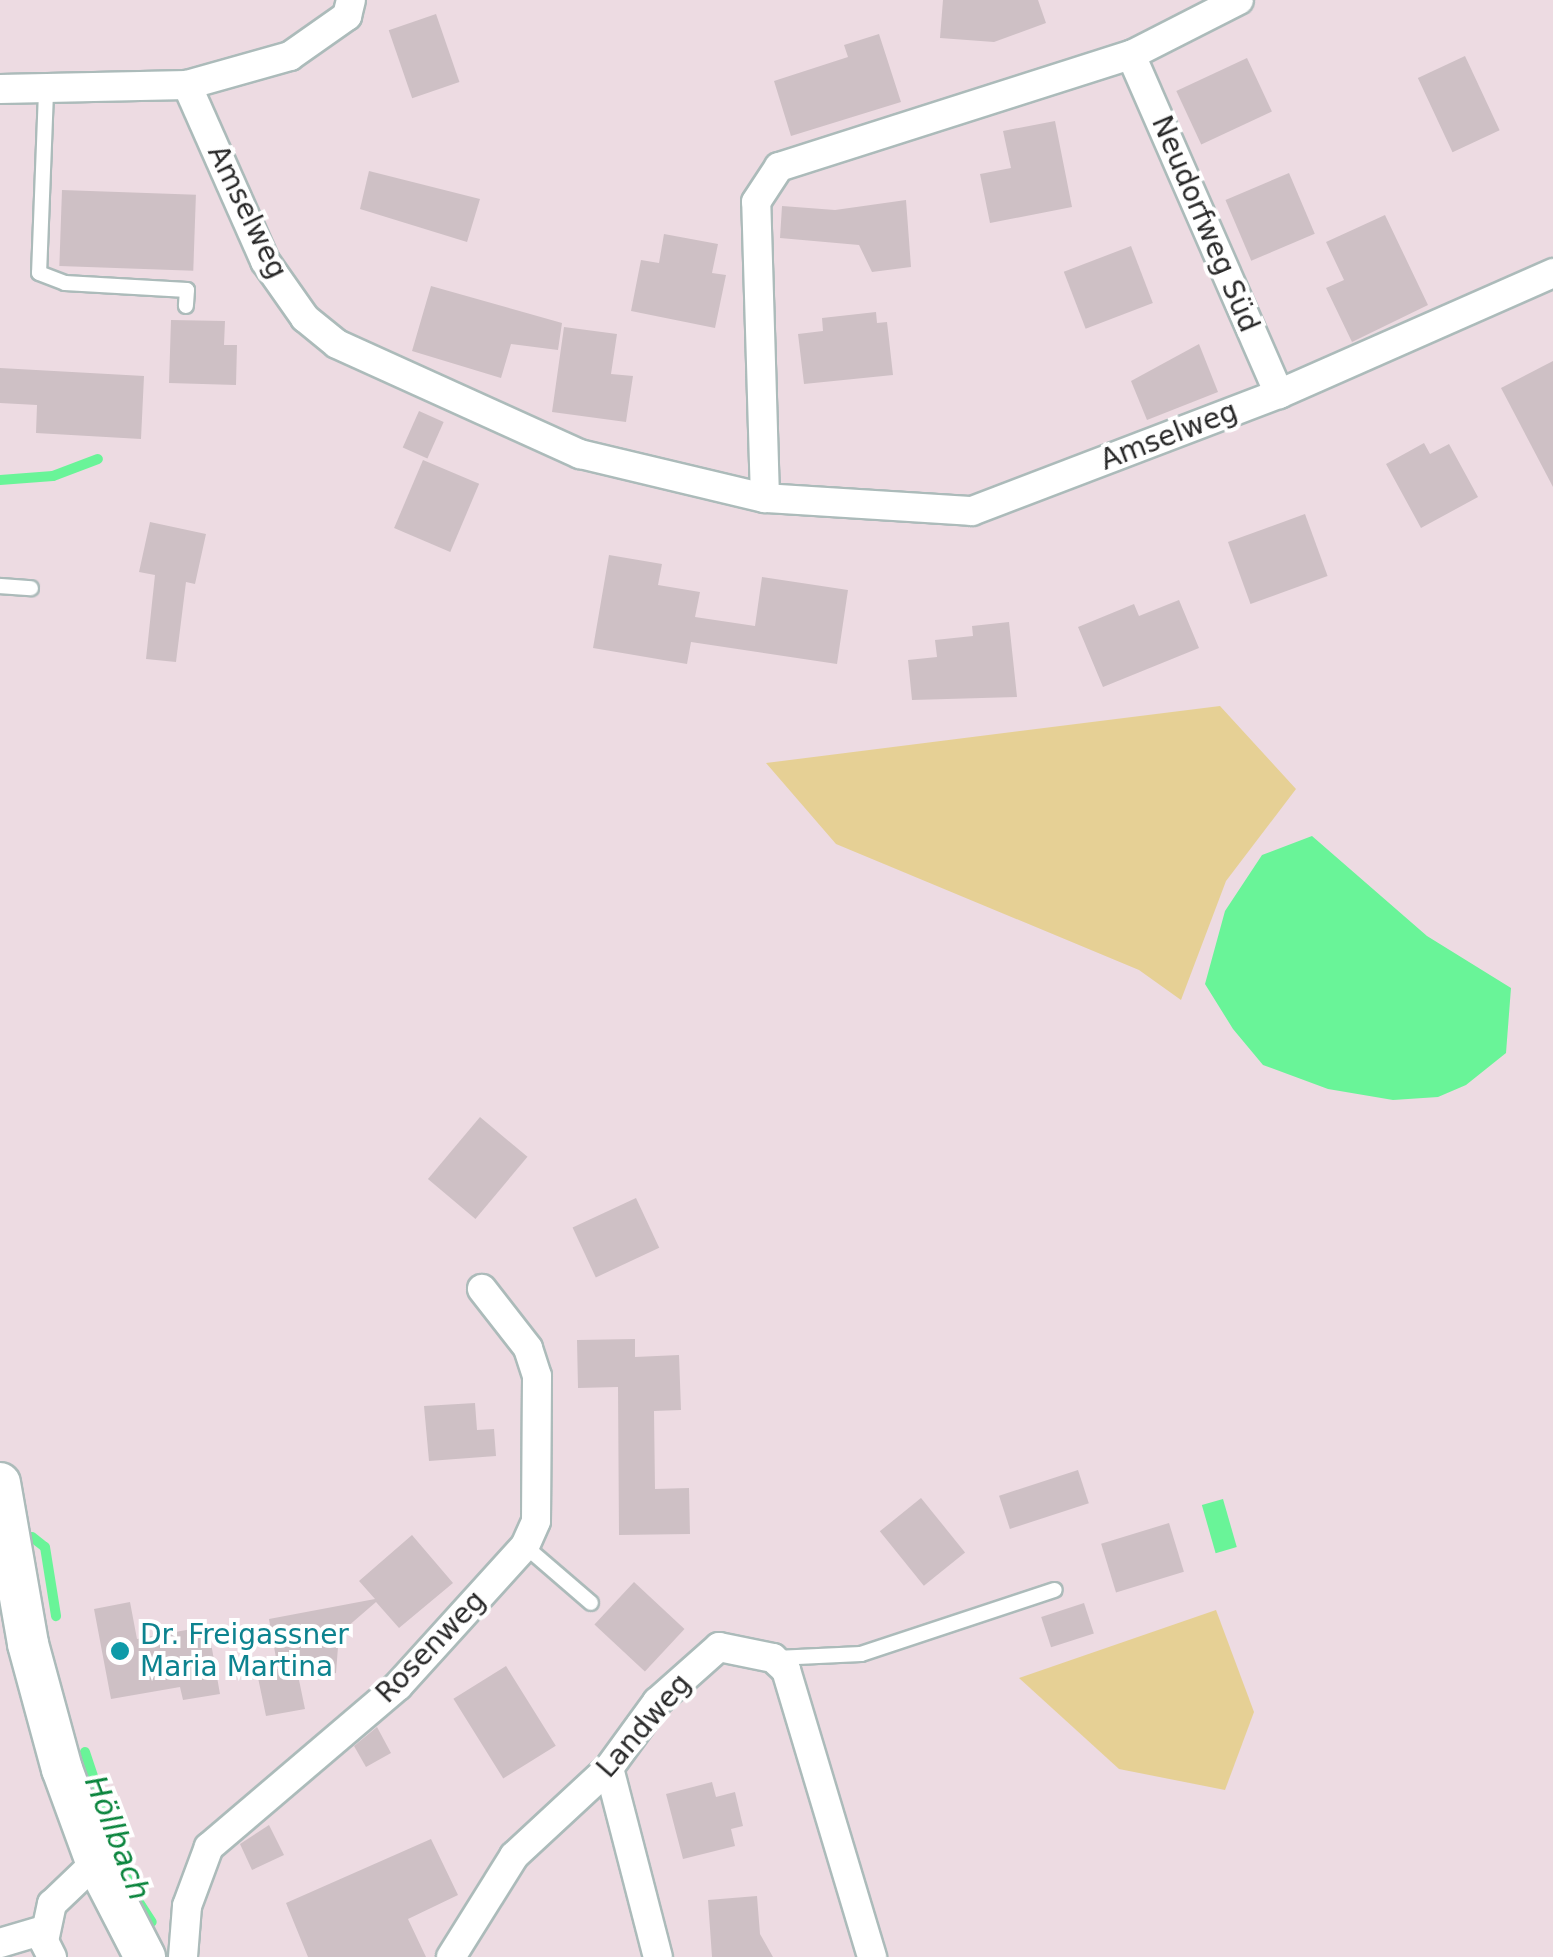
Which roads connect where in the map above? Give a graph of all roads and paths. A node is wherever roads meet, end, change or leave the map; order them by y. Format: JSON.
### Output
{"nodes":[{"id":1,"x":351,"y":0,"type":"edge"},
{"id":2,"x":1238,"y":0,"type":"edge"},
{"id":3,"x":1131,"y":54,"type":"junction"},
{"id":4,"x":187,"y":86,"type":"junction"},
{"id":5,"x":0,"y":90,"type":"edge"},
{"id":6,"x":46,"y":92,"type":"junction"},
{"id":7,"x":1553,"y":272,"type":"edge"},
{"id":8,"x":186,"y":306,"type":"dead end"},
{"id":9,"x":1279,"y":394,"type":"junction"},
{"id":10,"x":765,"y":498,"type":"junction"},
{"id":11,"x":0,"y":586,"type":"edge"},
{"id":12,"x":30,"y":588,"type":"dead end"},
{"id":13,"x":482,"y":1290,"type":"dead end"},
{"id":14,"x":0,"y":1483,"type":"edge"},
{"id":15,"x":525,"y":1546,"type":"junction"},
{"id":16,"x":7,"y":1573,"type":"edge"},
{"id":17,"x":1055,"y":1590,"type":"dead end"},
{"id":18,"x":591,"y":1603,"type":"dead end"},
{"id":19,"x":773,"y":1658,"type":"junction"},
{"id":20,"x":610,"y":1768,"type":"junction"},
{"id":21,"x":96,"y":1862,"type":"junction"},
{"id":22,"x":48,"y":1943,"type":"edge"},
{"id":23,"x":0,"y":1944,"type":"edge"},
{"id":24,"x":144,"y":1957,"type":"edge"},
{"id":25,"x":182,"y":1957,"type":"edge"},
{"id":26,"x":451,"y":1957,"type":"edge"},
{"id":27,"x":658,"y":1957,"type":"edge"},
{"id":28,"x":872,"y":1957,"type":"edge"}],
"edges":[{"from":1,"to":4,"type":"street"},
{"from":2,"to":3,"type":"street"},
{"from":3,"to":9,"type":"street","name":"Neudorfweg Süd"},
{"from":3,"to":10,"type":"street"},
{"from":4,"to":6,"type":"street"},
{"from":4,"to":10,"type":"street","name":"Amselweg"},
{"from":5,"to":6,"type":"street"},
{"from":6,"to":8,"type":"lane"},
{"from":7,"to":9,"type":"street","name":"Amselweg"},
{"from":9,"to":10,"type":"street","name":"Amselweg"},
{"from":11,"to":12,"type":"lane"},
{"from":13,"to":15,"type":"street","name":"Rosenweg"},
{"from":14,"to":16,"type":"main road"},
{"from":15,"to":18,"type":"lane"},
{"from":15,"to":25,"type":"street","name":"Rosenweg"},
{"from":16,"to":21,"type":"main road"},
{"from":17,"to":19,"type":"lane"},
{"from":19,"to":20,"type":"street","name":"Landweg"},
{"from":19,"to":28,"type":"street"},
{"from":20,"to":26,"type":"street","name":"Landweg"},
{"from":20,"to":27,"type":"street"},
{"from":21,"to":22,"type":"street"},
{"from":21,"to":24,"type":"main road"},
{"from":22,"to":23,"type":"street"}]}
